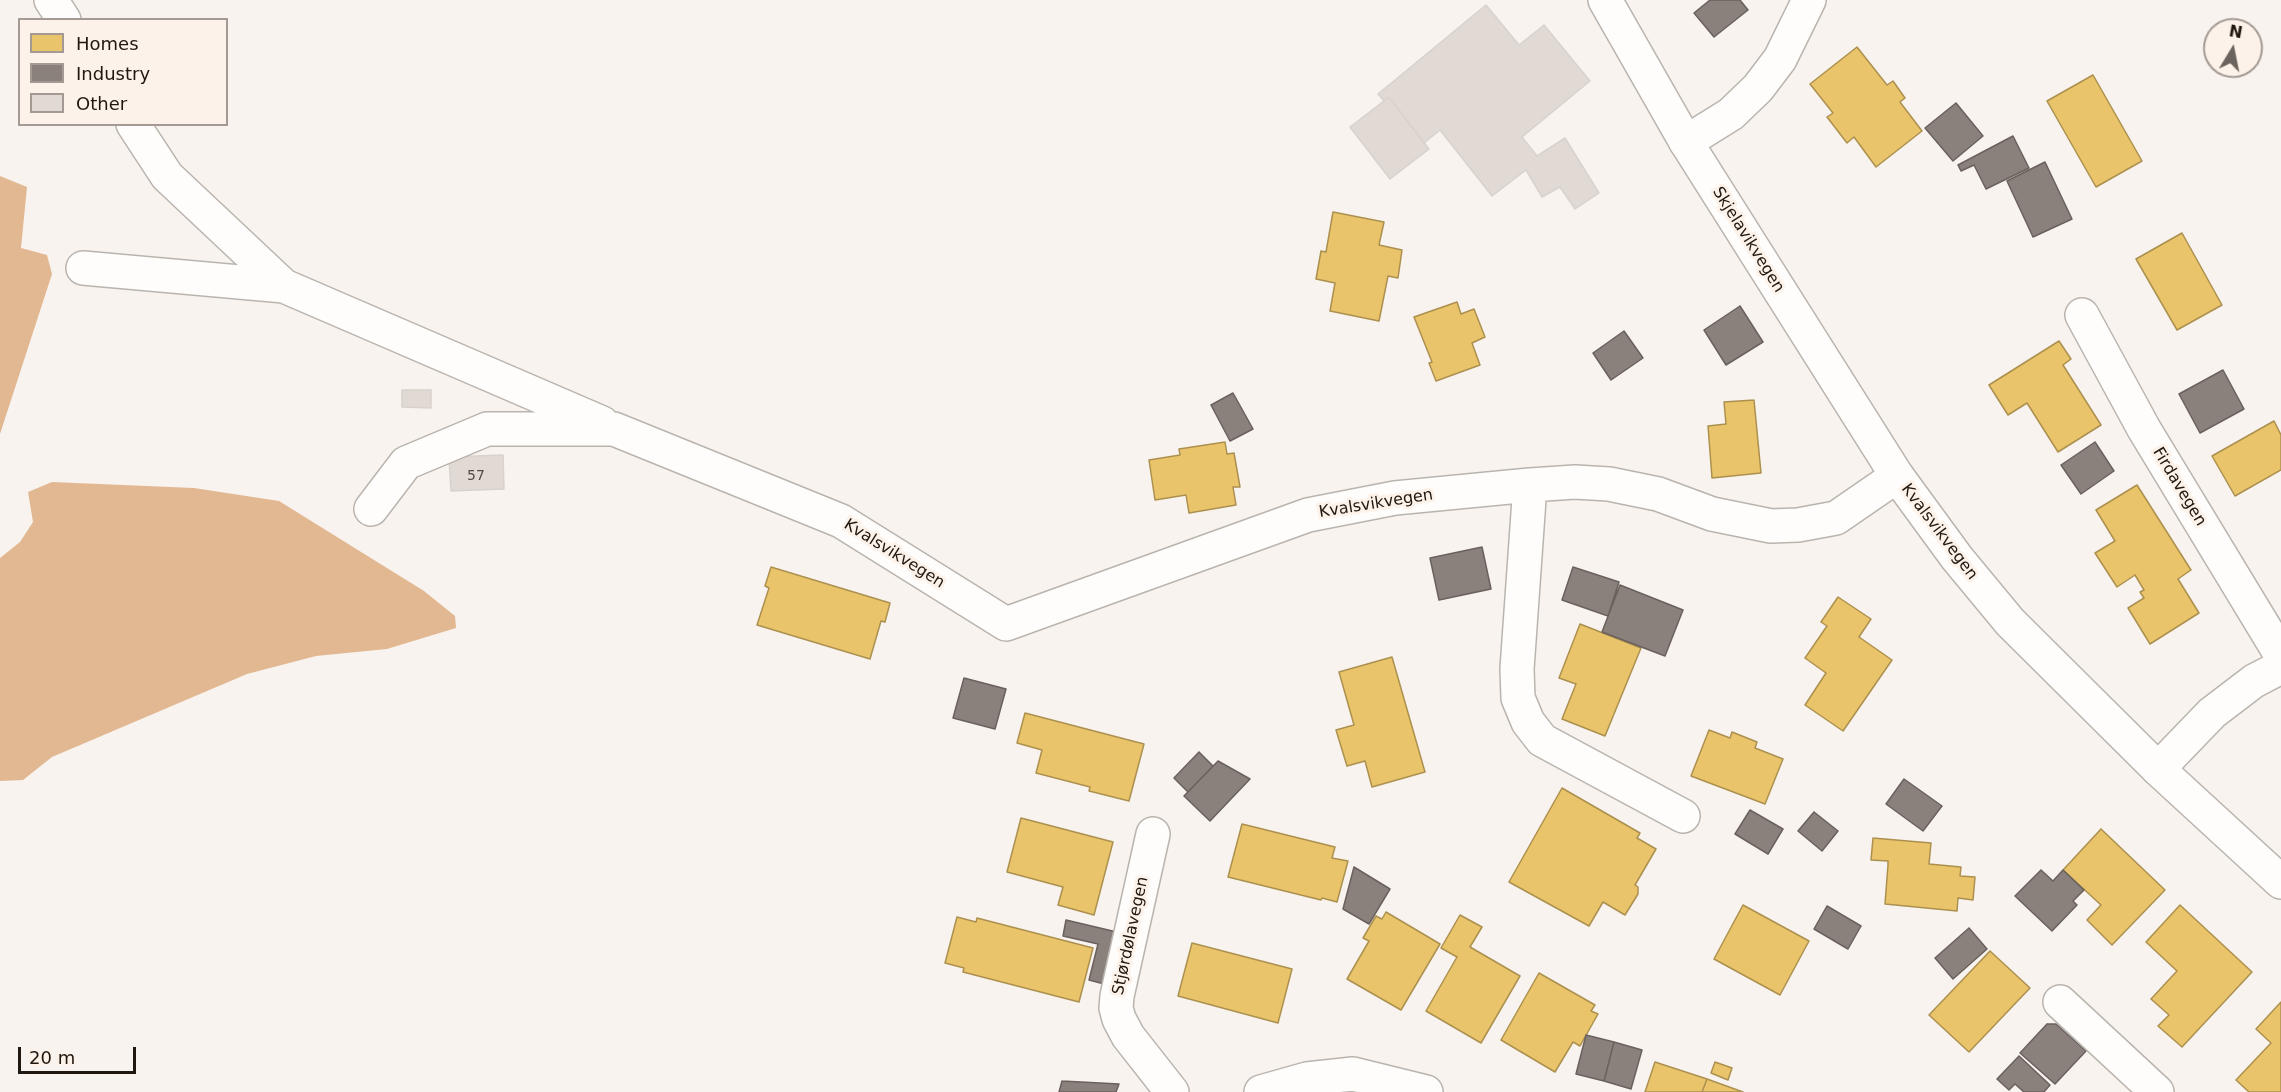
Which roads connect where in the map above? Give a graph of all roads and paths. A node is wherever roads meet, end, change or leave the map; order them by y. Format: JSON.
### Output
{"nodes":[{"id":1,"x":51,"y":0,"type":"edge"},
{"id":2,"x":1605,"y":0,"type":"edge"},
{"id":3,"x":1809,"y":0,"type":"edge"},
{"id":4,"x":63,"y":18,"type":"edge"},
{"id":5,"x":134,"y":126,"type":"edge"},
{"id":6,"x":1686,"y":142,"type":"junction"},
{"id":7,"x":83,"y":268,"type":"dead end"},
{"id":8,"x":284,"y":286,"type":"junction"},
{"id":9,"x":2082,"y":315,"type":"dead end"},
{"id":10,"x":614,"y":429,"type":"junction"},
{"id":11,"x":1897,"y":476,"type":"junction"},
{"id":12,"x":1530,"y":484,"type":"junction"},
{"id":13,"x":371,"y":509,"type":"dead end"},
{"id":14,"x":2281,"y":655,"type":"edge"},
{"id":15,"x":2281,"y":667,"type":"edge"},
{"id":16,"x":2158,"y":769,"type":"junction"},
{"id":17,"x":1683,"y":816,"type":"dead end"},
{"id":18,"x":1153,"y":834,"type":"dead end"},
{"id":19,"x":2281,"y":882,"type":"edge"},
{"id":20,"x":2060,"y":1002,"type":"dead end"},
{"id":21,"x":1172,"y":1092,"type":"edge"},
{"id":22,"x":1261,"y":1092,"type":"edge"},
{"id":23,"x":1426,"y":1092,"type":"edge"},
{"id":24,"x":2157,"y":1092,"type":"edge"}],
"edges":[{"from":1,"to":4,"type":"street"},
{"from":2,"to":6,"type":"street","name":"Skjelavikvegen"},
{"from":3,"to":6,"type":"street"},
{"from":5,"to":8,"type":"street"},
{"from":6,"to":11,"type":"street","name":"Skjelavikvegen"},
{"from":7,"to":8,"type":"street"},
{"from":8,"to":10,"type":"street"},
{"from":9,"to":14,"type":"street","name":"Firdavegen"},
{"from":10,"to":12,"type":"street","name":"Kvalsvikvegen"},
{"from":10,"to":13,"type":"street","name":"Kvalsvikvegen"},
{"from":11,"to":12,"type":"street","name":"Kvalsvikvegen"},
{"from":11,"to":16,"type":"street","name":"Kvalsvikvegen"},
{"from":12,"to":17,"type":"street"},
{"from":15,"to":16,"type":"street"},
{"from":16,"to":19,"type":"street","name":"Kvalsvikvegen"},
{"from":18,"to":21,"type":"street","name":"Stjørdølavegen"},
{"from":20,"to":24,"type":"street"},
{"from":22,"to":23,"type":"street"}]}
